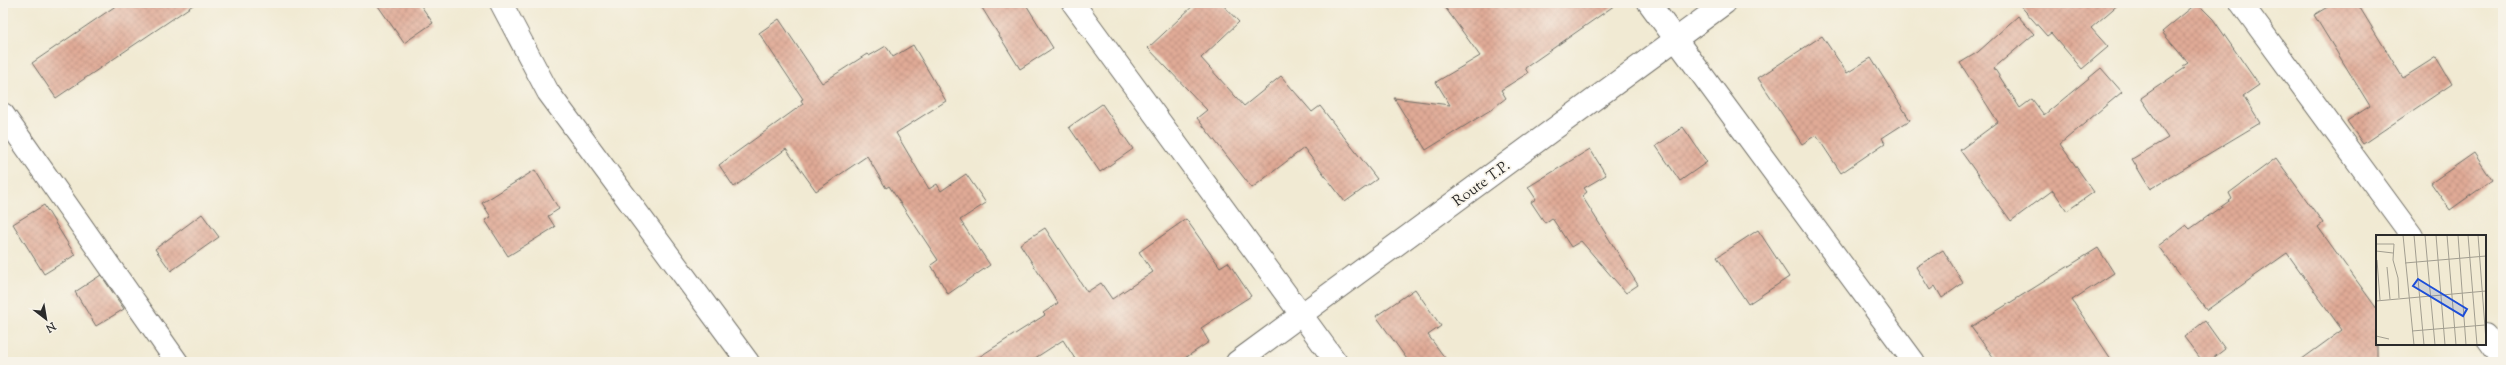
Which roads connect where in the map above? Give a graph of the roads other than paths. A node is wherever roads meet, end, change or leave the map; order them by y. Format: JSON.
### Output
{"nodes":[{"id":1,"x":502,"y":3,"type":"edge"},
{"id":2,"x":1074,"y":3,"type":"edge"},
{"id":3,"x":1650,"y":3,"type":"edge"},
{"id":4,"x":1725,"y":3,"type":"edge"},
{"id":5,"x":2240,"y":3,"type":"edge"},
{"id":6,"x":1676,"y":39,"type":"junction"},
{"id":7,"x":3,"y":114,"type":"edge"},
{"id":8,"x":2411,"y":235,"type":"edge"},
{"id":9,"x":1301,"y":316,"type":"junction"},
{"id":10,"x":2486,"y":336,"type":"edge"},
{"id":11,"x":2503,"y":360,"type":"edge"},
{"id":12,"x":177,"y":362,"type":"edge"},
{"id":13,"x":748,"y":362,"type":"edge"},
{"id":14,"x":1237,"y":362,"type":"edge"},
{"id":15,"x":1336,"y":362,"type":"edge"},
{"id":16,"x":1914,"y":362,"type":"edge"}],
"edges":[{"from":1,"to":13,"type":"street"},
{"from":2,"to":9,"type":"street"},
{"from":3,"to":6,"type":"street"},
{"from":4,"to":6,"type":"street","name":"Route T.P."},
{"from":5,"to":8,"type":"street"},
{"from":6,"to":9,"type":"street","name":"Route T.P."},
{"from":6,"to":16,"type":"street"},
{"from":7,"to":12,"type":"street"},
{"from":9,"to":14,"type":"street","name":"Route T.P."},
{"from":9,"to":15,"type":"street"},
{"from":10,"to":11,"type":"street"}]}
